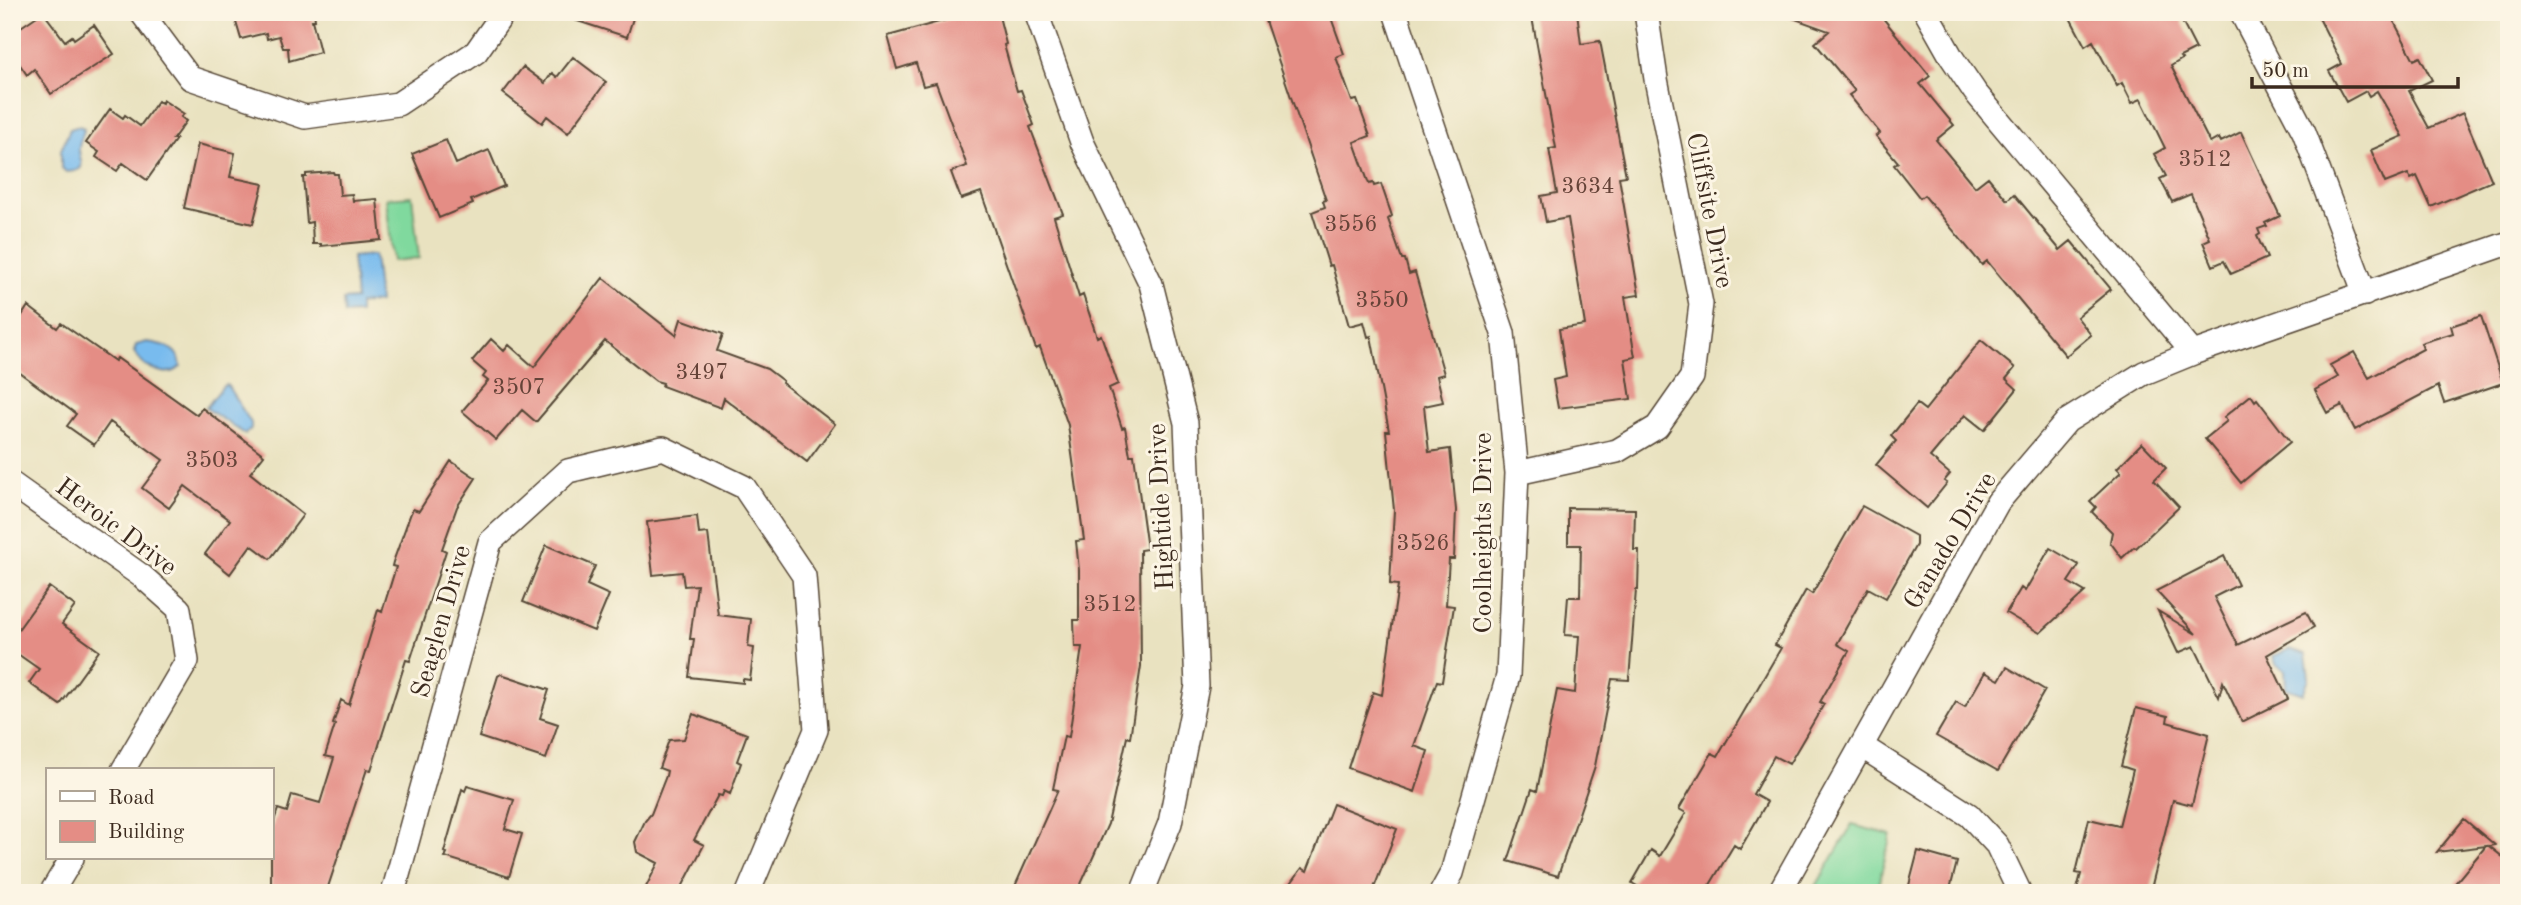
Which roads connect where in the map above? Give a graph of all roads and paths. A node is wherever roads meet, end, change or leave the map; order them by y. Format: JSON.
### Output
{"nodes":[{"id":1,"x":141,"y":12,"type":"edge"},
{"id":2,"x":503,"y":12,"type":"edge"},
{"id":3,"x":1036,"y":12,"type":"edge"},
{"id":4,"x":1395,"y":12,"type":"edge"},
{"id":5,"x":1646,"y":12,"type":"edge"},
{"id":6,"x":1926,"y":12,"type":"edge"},
{"id":7,"x":2242,"y":12,"type":"edge"},
{"id":8,"x":2509,"y":243,"type":"edge"},
{"id":9,"x":2365,"y":293,"type":"junction"},
{"id":10,"x":2193,"y":353,"type":"junction"},
{"id":11,"x":1517,"y":473,"type":"junction"},
{"id":12,"x":12,"y":484,"type":"edge"},
{"id":13,"x":1863,"y":747,"type":"junction"},
{"id":14,"x":124,"y":768,"type":"edge"},
{"id":15,"x":71,"y":860,"type":"edge"},
{"id":16,"x":51,"y":893,"type":"edge"},
{"id":17,"x":393,"y":893,"type":"edge"},
{"id":18,"x":748,"y":893,"type":"edge"},
{"id":19,"x":1142,"y":893,"type":"edge"},
{"id":20,"x":1441,"y":893,"type":"edge"},
{"id":21,"x":1779,"y":893,"type":"edge"},
{"id":22,"x":2020,"y":893,"type":"edge"}],
"edges":[{"from":1,"to":2,"type":"street"},
{"from":3,"to":19,"type":"street","name":"Hightide Drive"},
{"from":4,"to":11,"type":"street","name":"Coolheights Drive"},
{"from":5,"to":11,"type":"street","name":"Cliffsite Drive"},
{"from":6,"to":10,"type":"street"},
{"from":7,"to":9,"type":"street"},
{"from":8,"to":9,"type":"street","name":"Ganado Drive"},
{"from":9,"to":10,"type":"street","name":"Ganado Drive"},
{"from":10,"to":13,"type":"street","name":"Ganado Drive"},
{"from":11,"to":20,"type":"street","name":"Coolheights Drive"},
{"from":12,"to":14,"type":"street","name":"Heroic Drive"},
{"from":13,"to":21,"type":"street","name":"Ganado Drive"},
{"from":13,"to":22,"type":"street"},
{"from":15,"to":16,"type":"street"},
{"from":17,"to":18,"type":"street","name":"Seaglen Drive"}]}
